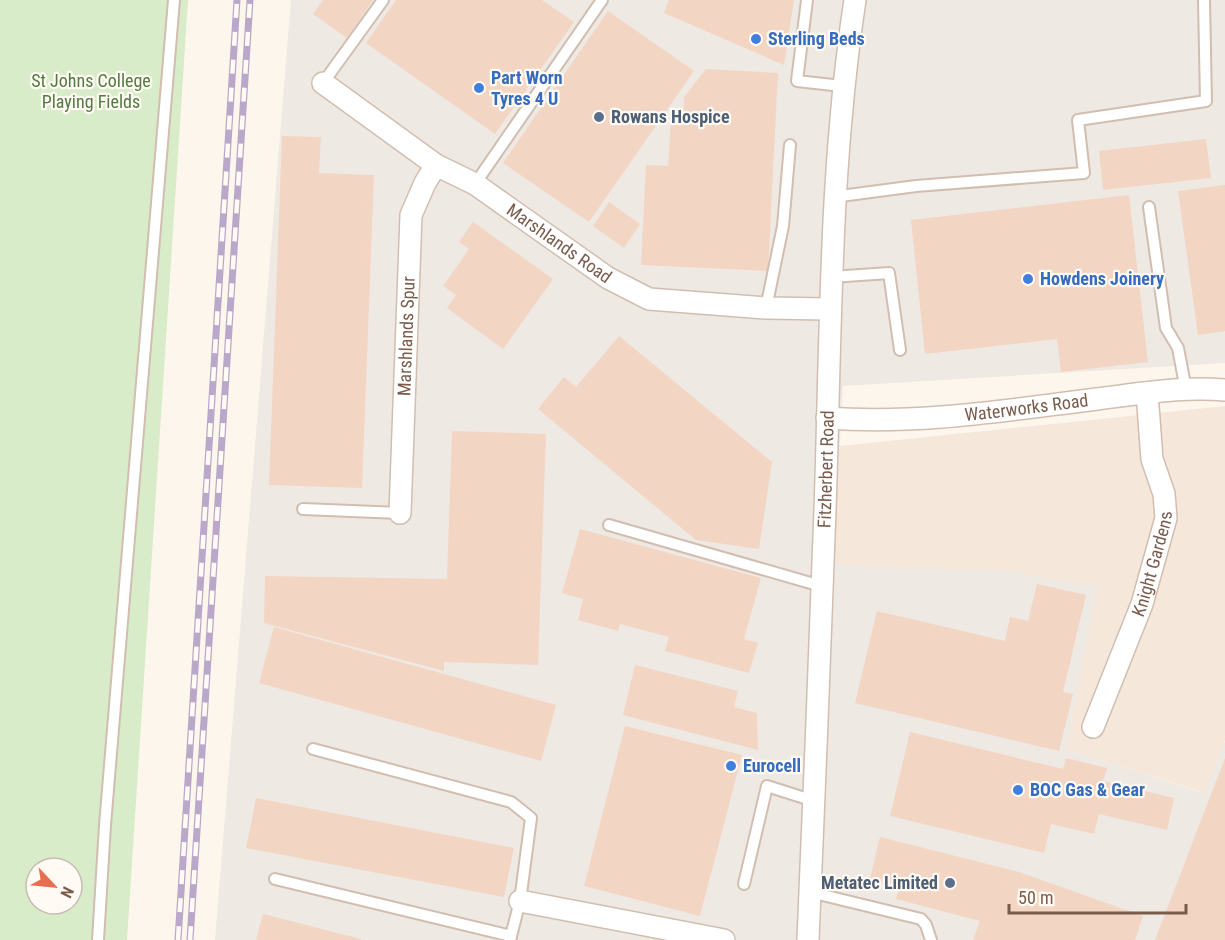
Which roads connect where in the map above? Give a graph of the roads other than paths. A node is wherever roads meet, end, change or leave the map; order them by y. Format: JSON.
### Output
{"nodes":[{"id":1,"x":174,"y":0,"type":"edge"},
{"id":2,"x":383,"y":0,"type":"edge"},
{"id":3,"x":602,"y":0,"type":"edge"},
{"id":4,"x":807,"y":0,"type":"edge"},
{"id":5,"x":855,"y":0,"type":"edge"},
{"id":6,"x":1204,"y":0,"type":"edge"},
{"id":7,"x":323,"y":83,"type":"joint"},
{"id":8,"x":842,"y":86,"type":"junction"},
{"id":9,"x":790,"y":145,"type":"dead end"},
{"id":10,"x":436,"y":165,"type":"junction"},
{"id":11,"x":474,"y":184,"type":"junction"},
{"id":12,"x":833,"y":197,"type":"junction"},
{"id":13,"x":1149,"y":207,"type":"dead end"},
{"id":14,"x":830,"y":277,"type":"junction"},
{"id":15,"x":766,"y":309,"type":"junction"},
{"id":16,"x":829,"y":309,"type":"junction"},
{"id":17,"x":900,"y":350,"type":"dead end"},
{"id":18,"x":1186,"y":390,"type":"junction"},
{"id":19,"x":1225,"y":390,"type":"edge"},
{"id":20,"x":1147,"y":393,"type":"junction"},
{"id":21,"x":827,"y":418,"type":"junction"},
{"id":22,"x":303,"y":509,"type":"dead end"},
{"id":23,"x":400,"y":513,"type":"joint"},
{"id":24,"x":609,"y":525,"type":"dead end"},
{"id":25,"x":821,"y":586,"type":"junction"},
{"id":26,"x":1093,"y":727,"type":"dead end"},
{"id":27,"x":313,"y":748,"type":"dead end"},
{"id":28,"x":814,"y":801,"type":"junction"},
{"id":29,"x":275,"y":879,"type":"dead end"},
{"id":30,"x":744,"y":884,"type":"dead end"},
{"id":31,"x":810,"y":892,"type":"junction"},
{"id":32,"x":520,"y":901,"type":"junction"},
{"id":33,"x":511,"y":938,"type":"edge"},
{"id":34,"x":98,"y":940,"type":"edge"},
{"id":35,"x":724,"y":940,"type":"edge"},
{"id":36,"x":808,"y":940,"type":"edge"},
{"id":37,"x":931,"y":940,"type":"edge"}],
"edges":[{"from":1,"to":34,"type":"lane"},
{"from":2,"to":7,"type":"lane"},
{"from":3,"to":11,"type":"lane"},
{"from":4,"to":8,"type":"lane"},
{"from":5,"to":8,"type":"street","name":"Fitzherbert Road"},
{"from":6,"to":12,"type":"lane"},
{"from":7,"to":10,"type":"street","name":"Marshlands Road"},
{"from":8,"to":12,"type":"street","name":"Fitzherbert Road"},
{"from":9,"to":15,"type":"lane"},
{"from":10,"to":11,"type":"street","name":"Marshlands Road"},
{"from":10,"to":23,"type":"street","name":"Marshlands Spur"},
{"from":11,"to":15,"type":"street","name":"Marshlands Road"},
{"from":12,"to":14,"type":"street","name":"Fitzherbert Road"},
{"from":13,"to":18,"type":"lane"},
{"from":14,"to":16,"type":"street","name":"Fitzherbert Road"},
{"from":14,"to":17,"type":"lane"},
{"from":15,"to":16,"type":"street","name":"Marshlands Road"},
{"from":16,"to":21,"type":"street","name":"Fitzherbert Road"},
{"from":18,"to":19,"type":"street","name":"Waterworks Road"},
{"from":18,"to":20,"type":"street","name":"Waterworks Road"},
{"from":20,"to":21,"type":"street","name":"Waterworks Road"},
{"from":20,"to":26,"type":"street","name":"Knight Gardens"},
{"from":21,"to":25,"type":"street","name":"Fitzherbert Road"},
{"from":22,"to":23,"type":"lane"},
{"from":24,"to":25,"type":"lane"},
{"from":25,"to":28,"type":"street","name":"Fitzherbert Road"},
{"from":27,"to":32,"type":"lane"},
{"from":28,"to":30,"type":"lane"},
{"from":28,"to":31,"type":"street","name":"Fitzherbert Road"},
{"from":29,"to":33,"type":"lane"},
{"from":31,"to":36,"type":"street","name":"Fitzherbert Road"},
{"from":31,"to":37,"type":"lane"},
{"from":32,"to":33,"type":"lane"},
{"from":32,"to":35,"type":"street"}]}
